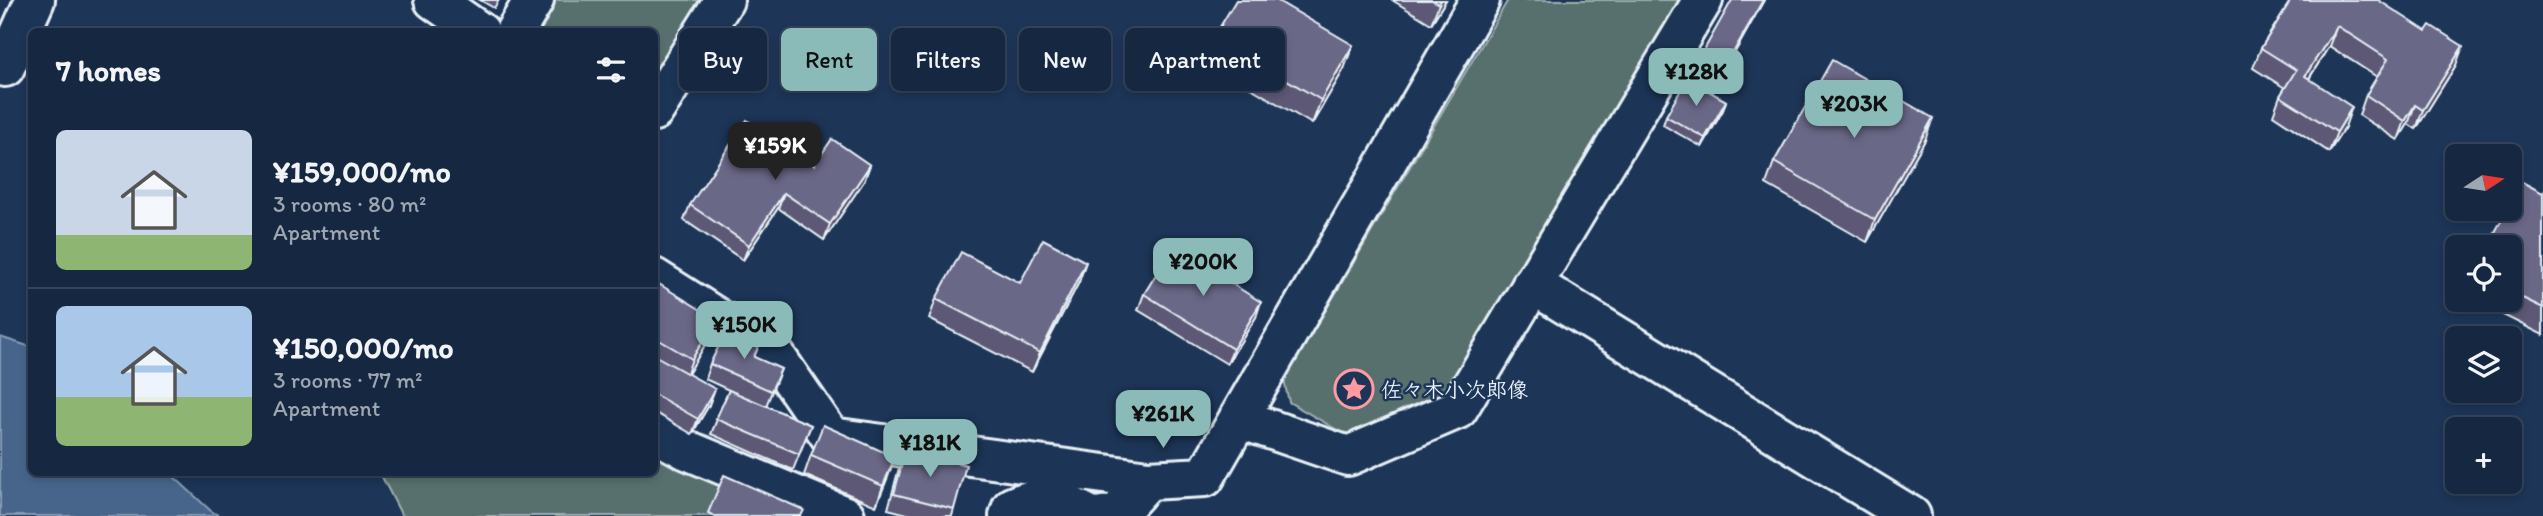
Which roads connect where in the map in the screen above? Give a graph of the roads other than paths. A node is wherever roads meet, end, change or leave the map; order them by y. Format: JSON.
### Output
{"nodes":[{"id":1,"x":35,"y":0,"type":"edge"},
{"id":2,"x":434,"y":0,"type":"edge"},
{"id":3,"x":534,"y":0,"type":"edge"},
{"id":4,"x":724,"y":0,"type":"edge"},
{"id":5,"x":1480,"y":0,"type":"edge"},
{"id":6,"x":1703,"y":0,"type":"edge"},
{"id":7,"x":474,"y":28,"type":"edge"},
{"id":8,"x":516,"y":28,"type":"edge"},
{"id":9,"x":12,"y":70,"type":"edge"},
{"id":10,"x":658,"y":105,"type":"edge"},
{"id":11,"x":658,"y":281,"type":"edge"},
{"id":12,"x":1532,"y":284,"type":"junction"},
{"id":13,"x":1240,"y":419,"type":"junction"},
{"id":14,"x":658,"y":434,"type":"edge"},
{"id":15,"x":1149,"y":480,"type":"junction"},
{"id":16,"x":845,"y":516,"type":"edge"},
{"id":17,"x":1009,"y":516,"type":"edge"},
{"id":18,"x":1090,"y":516,"type":"edge"},
{"id":19,"x":1102,"y":516,"type":"edge"},
{"id":20,"x":1911,"y":516,"type":"edge"}],
"edges":[{"from":1,"to":9,"type":"street"},
{"from":2,"to":7,"type":"street"},
{"from":3,"to":8,"type":"street"},
{"from":4,"to":10,"type":"street"},
{"from":5,"to":13,"type":"street"},
{"from":6,"to":12,"type":"street"},
{"from":11,"to":15,"type":"street"},
{"from":12,"to":13,"type":"street"},
{"from":12,"to":20,"type":"street"},
{"from":13,"to":15,"type":"street"},
{"from":14,"to":16,"type":"street"},
{"from":15,"to":19,"type":"street"},
{"from":17,"to":18,"type":"street"}]}
